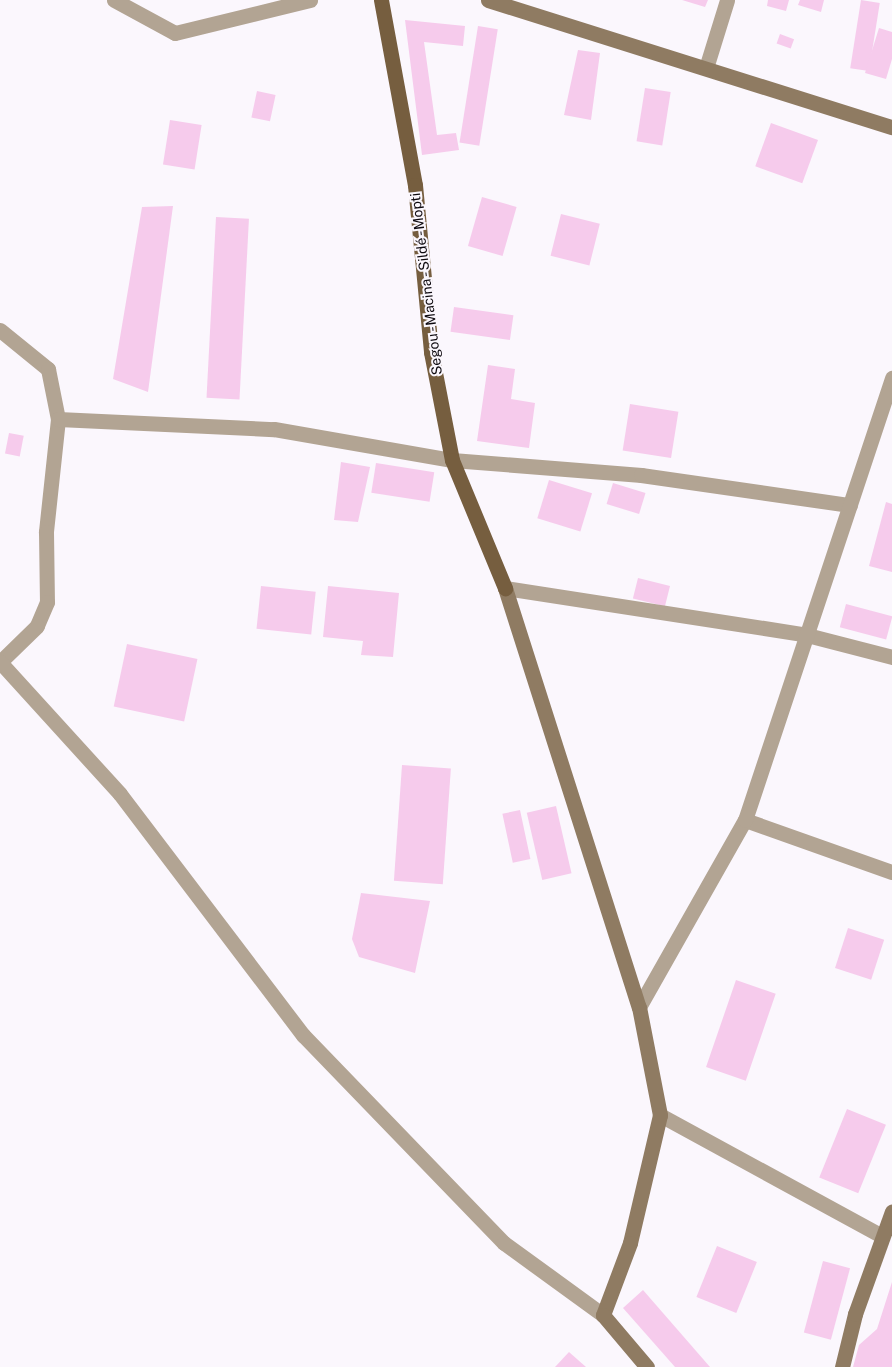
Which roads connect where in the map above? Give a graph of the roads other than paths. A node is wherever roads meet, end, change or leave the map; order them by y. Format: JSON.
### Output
{"nodes":[{"id":1,"x":114,"y":0,"type":"edge"},
{"id":2,"x":310,"y":0,"type":"edge"},
{"id":3,"x":381,"y":0,"type":"edge"},
{"id":4,"x":488,"y":0,"type":"edge"},
{"id":5,"x":727,"y":0,"type":"edge"},
{"id":6,"x":706,"y":68,"type":"junction"},
{"id":7,"x":892,"y":127,"type":"edge"},
{"id":8,"x":0,"y":330,"type":"edge"},
{"id":9,"x":892,"y":378,"type":"edge"},
{"id":10,"x":58,"y":419,"type":"junction"},
{"id":11,"x":452,"y":460,"type":"junction"},
{"id":12,"x":850,"y":505,"type":"junction"},
{"id":13,"x":505,"y":588,"type":"junction"},
{"id":14,"x":808,"y":634,"type":"junction"},
{"id":15,"x":892,"y":657,"type":"edge"},
{"id":16,"x":0,"y":662,"type":"edge"},
{"id":17,"x":745,"y":820,"type":"junction"},
{"id":18,"x":892,"y":872,"type":"edge"},
{"id":19,"x":639,"y":1007,"type":"junction"},
{"id":20,"x":660,"y":1115,"type":"junction"},
{"id":21,"x":892,"y":1211,"type":"edge"},
{"id":22,"x":882,"y":1236,"type":"junction"},
{"id":23,"x":603,"y":1315,"type":"junction"},
{"id":24,"x":647,"y":1367,"type":"edge"},
{"id":25,"x":842,"y":1367,"type":"edge"}],
"edges":[{"from":1,"to":2,"type":"street"},
{"from":3,"to":11,"type":"main road","name":"Segou - Macina - Sildé - Mopti"},
{"from":4,"to":6,"type":"main road"},
{"from":5,"to":6,"type":"street"},
{"from":6,"to":7,"type":"main road"},
{"from":8,"to":10,"type":"street"},
{"from":9,"to":12,"type":"street"},
{"from":10,"to":11,"type":"street"},
{"from":10,"to":16,"type":"street"},
{"from":11,"to":12,"type":"street"},
{"from":11,"to":13,"type":"main road","name":"Segou - Macina - Sildé - Mopti"},
{"from":12,"to":14,"type":"street"},
{"from":13,"to":14,"type":"street"},
{"from":13,"to":19,"type":"main road"},
{"from":14,"to":15,"type":"street"},
{"from":14,"to":17,"type":"street"},
{"from":16,"to":23,"type":"street"},
{"from":17,"to":18,"type":"street"},
{"from":17,"to":19,"type":"street"},
{"from":19,"to":20,"type":"main road"},
{"from":20,"to":22,"type":"street"},
{"from":20,"to":23,"type":"main road"},
{"from":21,"to":22,"type":"main road"},
{"from":22,"to":25,"type":"main road"},
{"from":23,"to":24,"type":"main road"}]}
